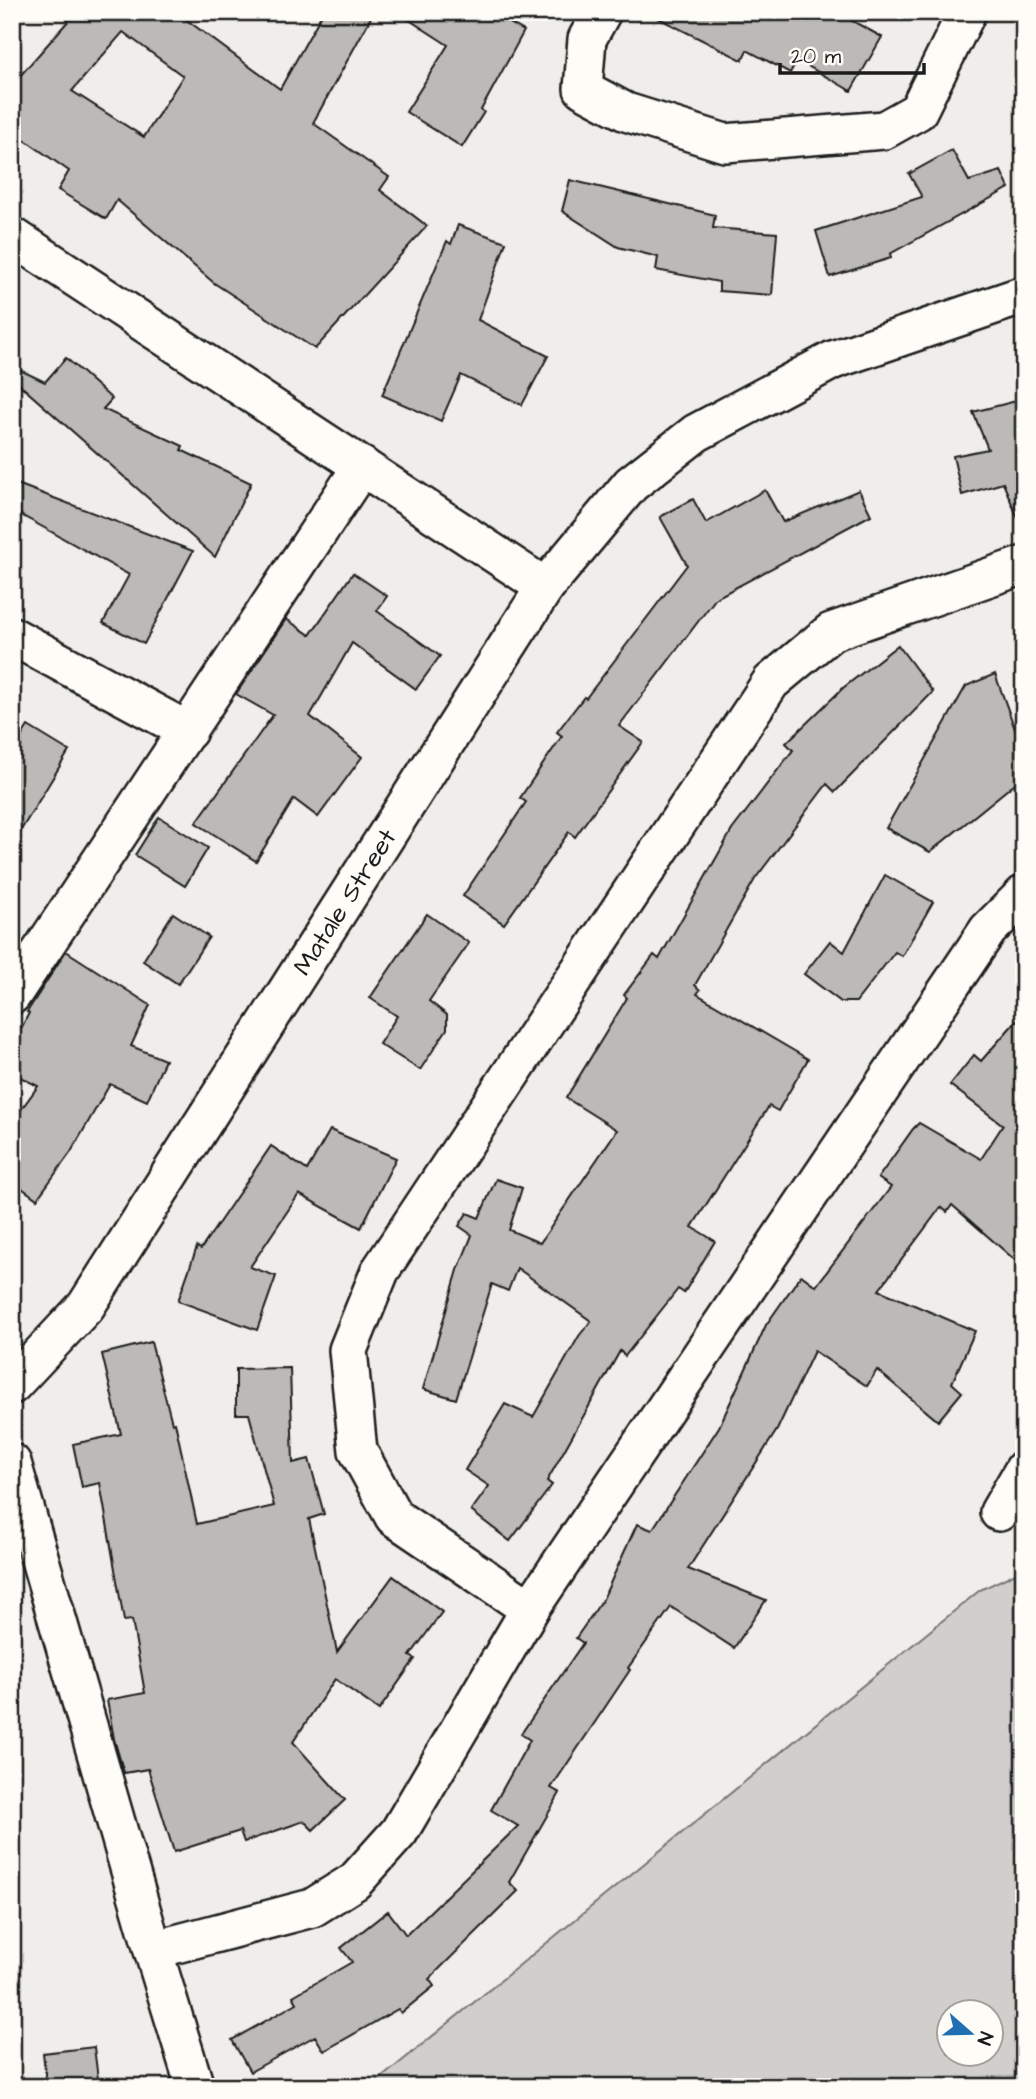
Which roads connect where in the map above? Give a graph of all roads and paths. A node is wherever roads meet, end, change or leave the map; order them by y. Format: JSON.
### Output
{"nodes":[{"id":1,"x":602,"y":12,"type":"edge"},
{"id":2,"x":967,"y":12,"type":"edge"},
{"id":3,"x":12,"y":236,"type":"edge"},
{"id":4,"x":1024,"y":295,"type":"edge"},
{"id":5,"x":362,"y":466,"type":"junction"},
{"id":6,"x":1024,"y":565,"type":"edge"},
{"id":7,"x":545,"y":587,"type":"junction"},
{"id":8,"x":12,"y":636,"type":"edge"},
{"id":9,"x":188,"y":731,"type":"junction"},
{"id":10,"x":1024,"y":894,"type":"edge"},
{"id":11,"x":12,"y":995,"type":"edge"},
{"id":12,"x":12,"y":1385,"type":"edge"},
{"id":13,"x":12,"y":1463,"type":"edge"},
{"id":14,"x":1024,"y":1469,"type":"edge"},
{"id":15,"x":999,"y":1512,"type":"dead end"},
{"id":16,"x":530,"y":1609,"type":"junction"},
{"id":17,"x":153,"y":1950,"type":"junction"},
{"id":18,"x":195,"y":2087,"type":"edge"}],
"edges":[{"from":1,"to":2,"type":"street"},
{"from":3,"to":5,"type":"street"},
{"from":4,"to":7,"type":"street","name":"Matale Street"},
{"from":5,"to":7,"type":"street"},
{"from":5,"to":9,"type":"street"},
{"from":6,"to":16,"type":"street"},
{"from":7,"to":12,"type":"street","name":"Matale Street"},
{"from":8,"to":9,"type":"street"},
{"from":9,"to":11,"type":"street"},
{"from":10,"to":16,"type":"street"},
{"from":13,"to":17,"type":"street"},
{"from":14,"to":15,"type":"street"},
{"from":16,"to":17,"type":"street"},
{"from":17,"to":18,"type":"street"}]}
